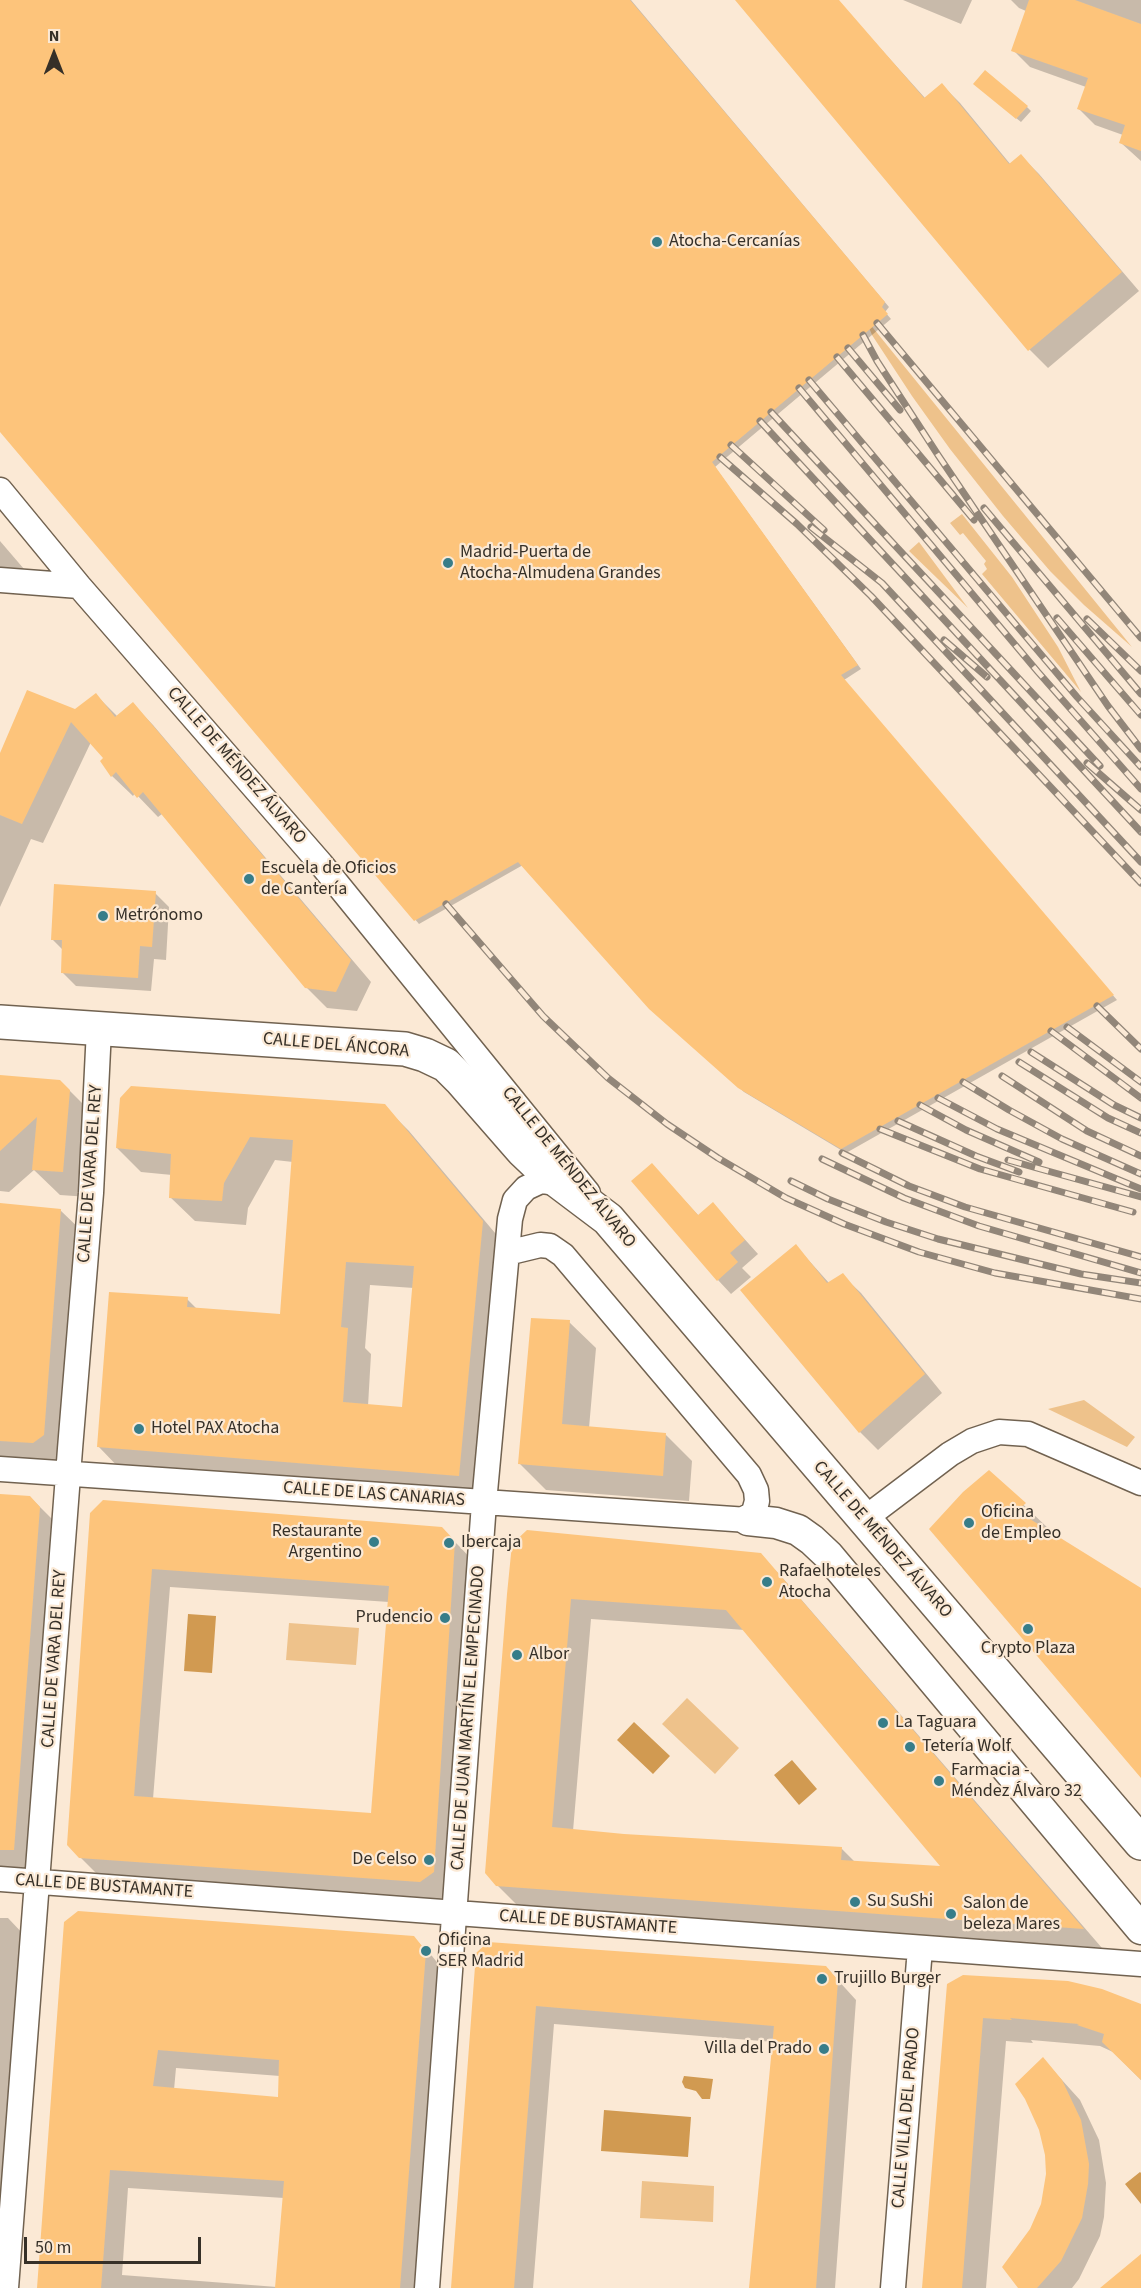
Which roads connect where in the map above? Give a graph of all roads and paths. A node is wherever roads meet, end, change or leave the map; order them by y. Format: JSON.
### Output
{"nodes":[{"id":1,"x":0,"y":490,"type":"edge"},
{"id":2,"x":0,"y":580,"type":"edge"},
{"id":3,"x":80,"y":586,"type":"junction"},
{"id":4,"x":0,"y":1022,"type":"edge"},
{"id":5,"x":99,"y":1029,"type":"junction"},
{"id":6,"x":559,"y":1183,"type":"junction"},
{"id":7,"x":608,"y":1219,"type":"junction"},
{"id":8,"x":507,"y":1253,"type":"junction"},
{"id":9,"x":0,"y":1469,"type":"edge"},
{"id":10,"x":68,"y":1473,"type":"junction"},
{"id":11,"x":1141,"y":1483,"type":"edge"},
{"id":12,"x":484,"y":1503,"type":"junction"},
{"id":13,"x":864,"y":1519,"type":"junction"},
{"id":14,"x":748,"y":1520,"type":"junction"},
{"id":15,"x":1141,"y":1843,"type":"edge"},
{"id":16,"x":0,"y":1879,"type":"edge"},
{"id":17,"x":38,"y":1881,"type":"junction"},
{"id":18,"x":455,"y":1913,"type":"junction"},
{"id":19,"x":1141,"y":1929,"type":"edge"},
{"id":20,"x":920,"y":1948,"type":"junction"},
{"id":21,"x":1141,"y":1964,"type":"edge"},
{"id":22,"x":6,"y":2288,"type":"edge"},
{"id":23,"x":427,"y":2288,"type":"edge"},
{"id":24,"x":893,"y":2288,"type":"edge"}],
"edges":[{"from":1,"to":3,"type":"street","name":"CALLE DE MÉNDEZ ÁLVARO"},
{"from":2,"to":3,"type":"street"},
{"from":3,"to":7,"type":"street","name":"CALLE DE MÉNDEZ ÁLVARO"},
{"from":4,"to":5,"type":"main road","name":"CALLE DEL ÁNCORA"},
{"from":5,"to":6,"type":"main road","name":"CALLE DEL ÁNCORA"},
{"from":5,"to":10,"type":"street","name":"CALLE DE VARA DEL REY"},
{"from":6,"to":7,"type":"main road","name":"CALLE DEL ÁNCORA"},
{"from":6,"to":8,"type":"street","name":"CALLE DE JUAN MARTÍN EL EMPECINADO"},
{"from":7,"to":13,"type":"main road","name":"CALLE DE MÉNDEZ ÁLVARO"},
{"from":8,"to":12,"type":"street","name":"CALLE DE JUAN MARTÍN EL EMPECINADO"},
{"from":8,"to":14,"type":"street"},
{"from":9,"to":10,"type":"street","name":"CALLE DE LAS CANARIAS"},
{"from":10,"to":12,"type":"street","name":"CALLE DE LAS CANARIAS"},
{"from":10,"to":17,"type":"street","name":"CALLE DE VARA DEL REY"},
{"from":11,"to":13,"type":"street"},
{"from":12,"to":14,"type":"street","name":"CALLE DE LAS CANARIAS"},
{"from":12,"to":18,"type":"street","name":"CALLE DE JUAN MARTÍN EL EMPECINADO"},
{"from":13,"to":15,"type":"main road","name":"CALLE DE MÉNDEZ ÁLVARO"},
{"from":14,"to":19,"type":"street"},
{"from":16,"to":17,"type":"street","name":"CALLE DE BUSTAMANTE"},
{"from":17,"to":18,"type":"street","name":"CALLE DE BUSTAMANTE"},
{"from":17,"to":22,"type":"street","name":"CALLE DE VARA DEL REY"},
{"from":18,"to":20,"type":"street","name":"CALLE DE BUSTAMANTE"},
{"from":18,"to":23,"type":"street","name":"CALLE DE JUAN MARTÍN EL EMPECINADO"},
{"from":20,"to":21,"type":"street","name":"CALLE DE BUSTAMANTE"},
{"from":20,"to":24,"type":"street","name":"CALLE VILLA DEL PRADO"}]}
